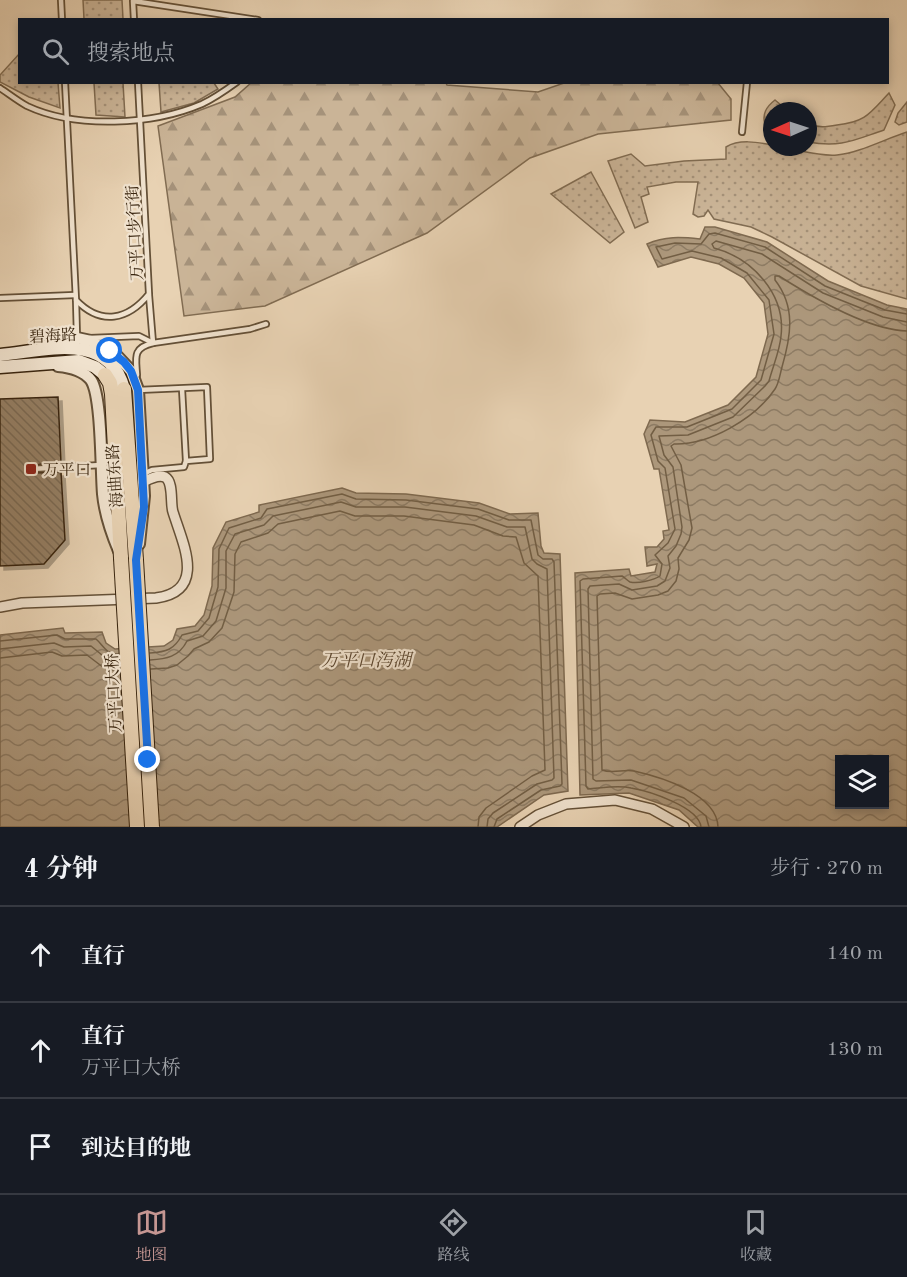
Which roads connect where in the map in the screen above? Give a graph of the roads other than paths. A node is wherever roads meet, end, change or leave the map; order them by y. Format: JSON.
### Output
{"nodes":[{"id":1,"x":61,"y":0,"type":"edge"},
{"id":2,"x":62,"y":18,"type":"edge"},
{"id":3,"x":134,"y":18,"type":"edge"},
{"id":4,"x":245,"y":18,"type":"edge"},
{"id":5,"x":65,"y":84,"type":"edge"},
{"id":6,"x":138,"y":84,"type":"edge"},
{"id":7,"x":234,"y":84,"type":"edge"},
{"id":8,"x":747,"y":84,"type":"edge"},
{"id":9,"x":0,"y":88,"type":"edge"},
{"id":10,"x":67,"y":118,"type":"junction"},
{"id":11,"x":140,"y":119,"type":"junction"},
{"id":12,"x":742,"y":132,"type":"dead end"},
{"id":13,"x":149,"y":290,"type":"junction"},
{"id":14,"x":75,"y":297,"type":"junction"},
{"id":15,"x":0,"y":298,"type":"edge"},
{"id":16,"x":266,"y":324,"type":"dead end"},
{"id":17,"x":77,"y":338,"type":"junction"},
{"id":18,"x":153,"y":343,"type":"junction"},
{"id":19,"x":24,"y":353,"type":"junction"},
{"id":20,"x":0,"y":355,"type":"edge"},
{"id":21,"x":40,"y":364,"type":"junction"},
{"id":22,"x":0,"y":367,"type":"edge"},
{"id":23,"x":105,"y":375,"type":"joint"},
{"id":24,"x":182,"y":389,"type":"junction"},
{"id":25,"x":131,"y":390,"type":"junction"},
{"id":26,"x":186,"y":461,"type":"junction"},
{"id":27,"x":101,"y":465,"type":"junction"},
{"id":28,"x":31,"y":469,"type":"dead end"},
{"id":29,"x":143,"y":478,"type":"junction"},
{"id":30,"x":122,"y":558,"type":"junction"},
{"id":31,"x":136,"y":560,"type":"junction"},
{"id":32,"x":0,"y":607,"type":"edge"},
{"id":33,"x":137,"y":827,"type":"edge"},
{"id":34,"x":152,"y":827,"type":"edge"},
{"id":35,"x":519,"y":827,"type":"edge"},
{"id":36,"x":684,"y":827,"type":"edge"}],
"edges":[{"from":1,"to":2,"type":"lane"},
{"from":3,"to":4,"type":"lane"},
{"from":5,"to":10,"type":"lane"},
{"from":6,"to":11,"type":"lane","name":"万平口步行街"},
{"from":7,"to":11,"type":"lane"},
{"from":8,"to":12,"type":"lane"},
{"from":9,"to":10,"type":"lane"},
{"from":10,"to":11,"type":"lane"},
{"from":10,"to":14,"type":"lane"},
{"from":11,"to":13,"type":"lane","name":"万平口步行街"},
{"from":13,"to":14,"type":"lane","name":"万平口步行街"},
{"from":13,"to":18,"type":"lane"},
{"from":14,"to":15,"type":"lane"},
{"from":14,"to":17,"type":"lane"},
{"from":16,"to":18,"type":"lane"},
{"from":17,"to":18,"type":"lane"},
{"from":17,"to":19,"type":"street"},
{"from":17,"to":25,"type":"street"},
{"from":18,"to":25,"type":"lane"},
{"from":19,"to":20,"type":"main road","name":"碧海路"},
{"from":19,"to":25,"type":"main road","name":"碧海路"},
{"from":21,"to":22,"type":"main road","name":"碧海路"},
{"from":21,"to":23,"type":"main road","name":"碧海路"},
{"from":21,"to":27,"type":"street"},
{"from":23,"to":30,"type":"main road","name":"海曲东路"},
{"from":24,"to":25,"type":"lane"},
{"from":24,"to":26,"type":"lane"},
{"from":24,"to":26,"type":"lane"},
{"from":25,"to":29,"type":"street"},
{"from":25,"to":31,"type":"main road","name":"海曲东路"},
{"from":26,"to":29,"type":"lane"},
{"from":27,"to":28,"type":"lane"},
{"from":27,"to":30,"type":"street"},
{"from":29,"to":31,"type":"street"},
{"from":29,"to":32,"type":"street"},
{"from":30,"to":33,"type":"main road","name":"万平口大桥","bridge":true},
{"from":31,"to":34,"type":"main road","name":"万平口大桥","bridge":true},
{"from":35,"to":36,"type":"street"}]}
